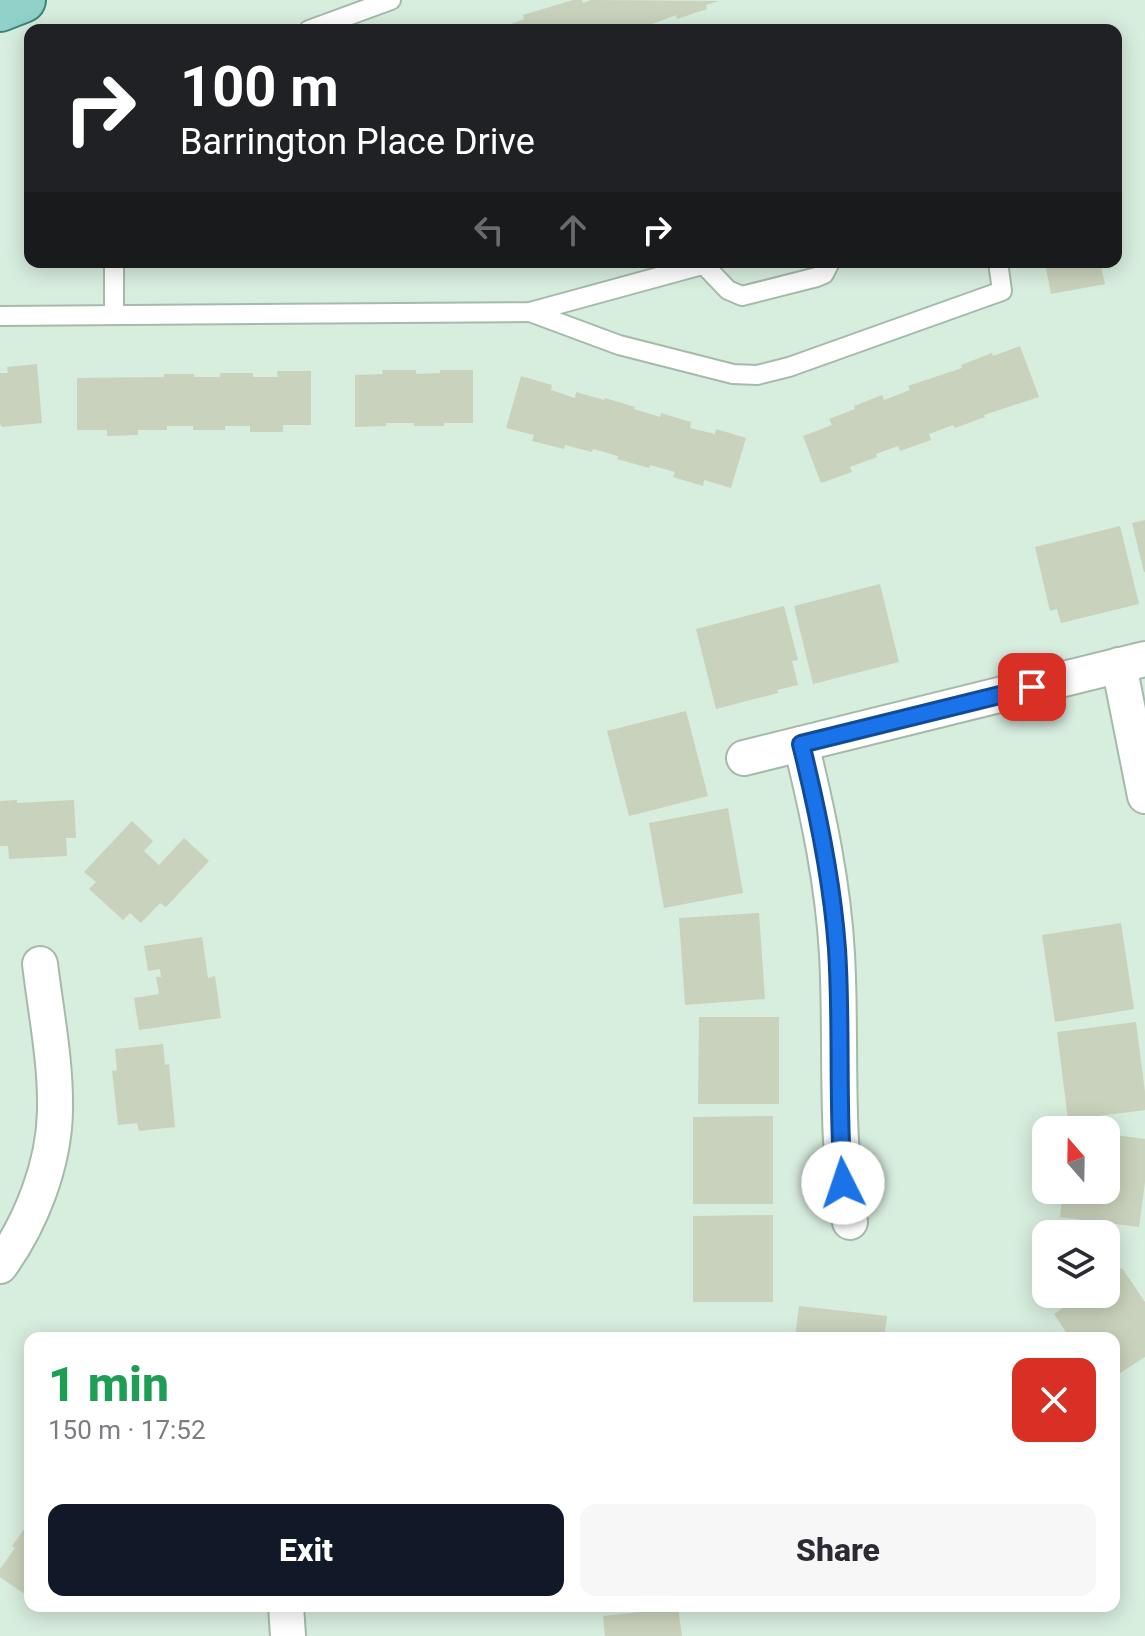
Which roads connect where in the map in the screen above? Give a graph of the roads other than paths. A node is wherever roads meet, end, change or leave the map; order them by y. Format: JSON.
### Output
{"nodes":[{"id":1,"x":23,"y":0,"type":"edge"},
{"id":2,"x":391,"y":0,"type":"edge"},
{"id":3,"x":0,"y":9,"type":"edge"},
{"id":4,"x":325,"y":24,"type":"edge"},
{"id":5,"x":114,"y":268,"type":"edge"},
{"id":6,"x":690,"y":268,"type":"edge"},
{"id":7,"x":712,"y":268,"type":"edge"},
{"id":8,"x":827,"y":268,"type":"edge"},
{"id":9,"x":999,"y":268,"type":"edge"},
{"id":10,"x":530,"y":312,"type":"junction"},
{"id":11,"x":114,"y":314,"type":"junction"},
{"id":12,"x":0,"y":316,"type":"edge"},
{"id":13,"x":1132,"y":662,"type":"edge"},
{"id":14,"x":801,"y":744,"type":"junction"},
{"id":15,"x":744,"y":758,"type":"dead end"},
{"id":16,"x":1145,"y":796,"type":"edge"},
{"id":17,"x":40,"y":964,"type":"dead end"},
{"id":18,"x":850,"y":1222,"type":"dead end"},
{"id":19,"x":0,"y":1266,"type":"edge"},
{"id":20,"x":286,"y":1612,"type":"edge"},
{"id":21,"x":288,"y":1636,"type":"edge"}],
"edges":[{"from":1,"to":3,"type":"main road"},
{"from":2,"to":4,"type":"lane"},
{"from":5,"to":11,"type":"lane"},
{"from":6,"to":10,"type":"lane"},
{"from":7,"to":8,"type":"lane"},
{"from":9,"to":10,"type":"lane"},
{"from":10,"to":11,"type":"lane"},
{"from":11,"to":12,"type":"lane"},
{"from":13,"to":14,"type":"street"},
{"from":13,"to":16,"type":"street"},
{"from":14,"to":15,"type":"street"},
{"from":14,"to":18,"type":"street"},
{"from":17,"to":19,"type":"street"},
{"from":20,"to":21,"type":"street"}]}
